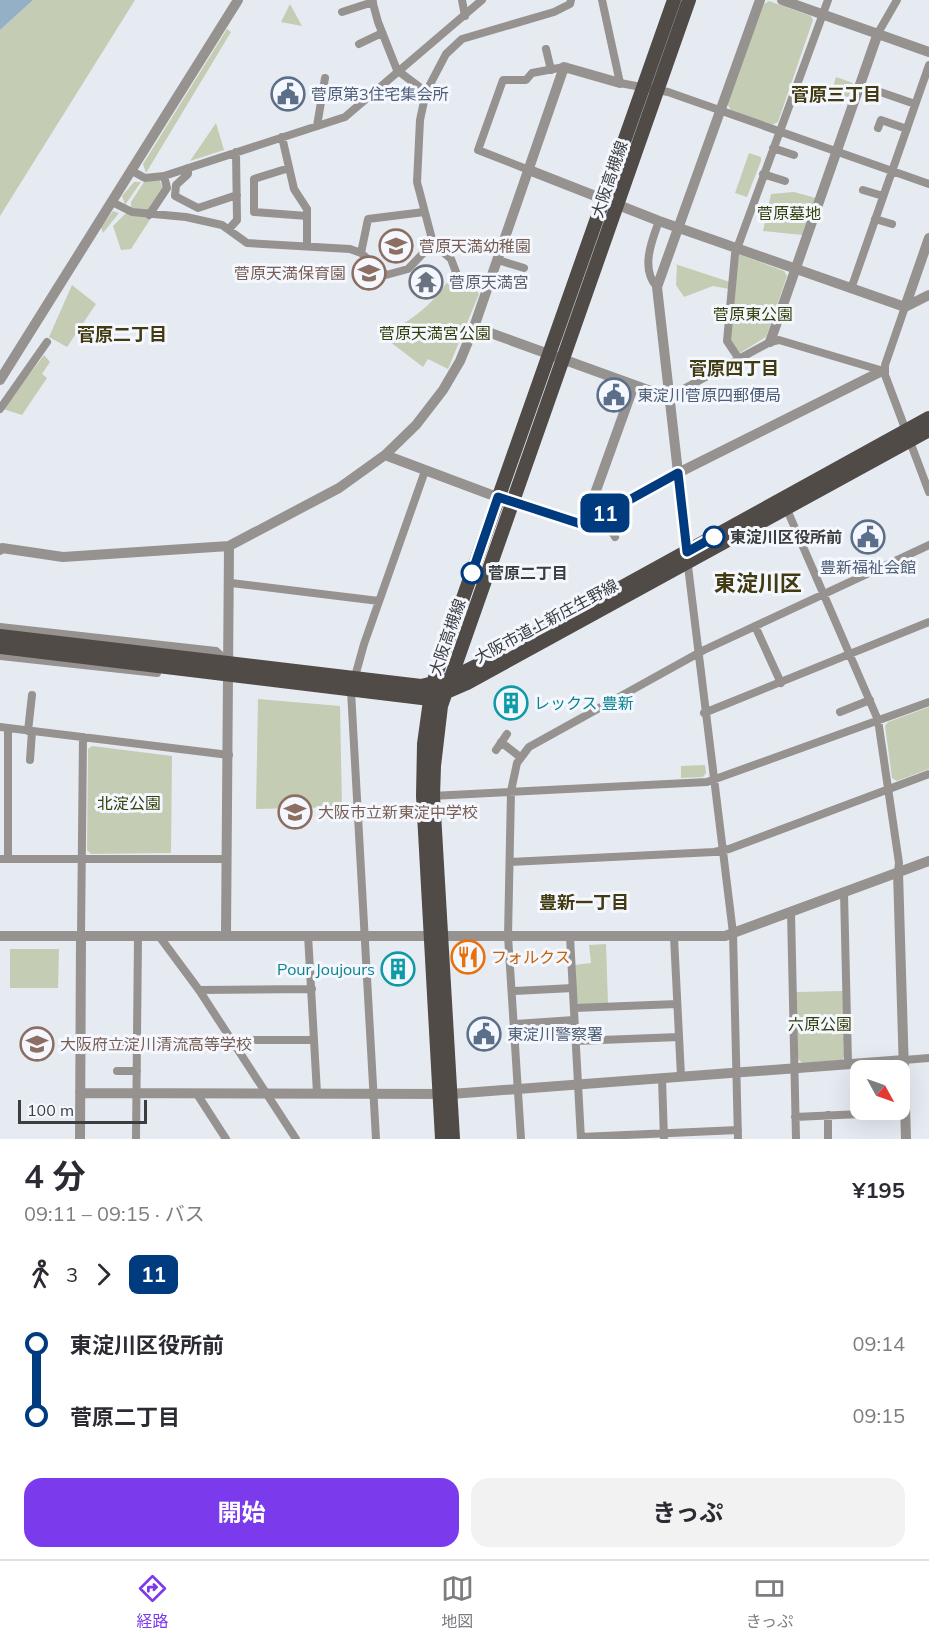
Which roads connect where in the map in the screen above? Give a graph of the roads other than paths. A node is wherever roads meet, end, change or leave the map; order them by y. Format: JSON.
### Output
{"nodes":[{"id":1,"x":237,"y":0,"type":"edge"},
{"id":2,"x":247,"y":0,"type":"edge"},
{"id":3,"x":462,"y":0,"type":"edge"},
{"id":4,"x":482,"y":0,"type":"edge"},
{"id":5,"x":571,"y":0,"type":"edge"},
{"id":6,"x":602,"y":0,"type":"edge"},
{"id":7,"x":674,"y":0,"type":"edge"},
{"id":8,"x":689,"y":0,"type":"edge"},
{"id":9,"x":760,"y":0,"type":"edge"},
{"id":10,"x":782,"y":0,"type":"edge"},
{"id":11,"x":828,"y":0,"type":"edge"},
{"id":12,"x":897,"y":0,"type":"edge"},
{"id":13,"x":373,"y":1,"type":"edge"},
{"id":14,"x":342,"y":12,"type":"dead end"},
{"id":15,"x":821,"y":14,"type":"junction"},
{"id":16,"x":465,"y":16,"type":"junction"},
{"id":17,"x":382,"y":33,"type":"junction"},
{"id":18,"x":878,"y":33,"type":"junction"},
{"id":19,"x":359,"y":44,"type":"dead end"},
{"id":20,"x":546,"y":49,"type":"dead end"},
{"id":21,"x":929,"y":52,"type":"edge"},
{"id":22,"x":929,"y":65,"type":"edge"},
{"id":23,"x":564,"y":67,"type":"junction"},
{"id":24,"x":551,"y":70,"type":"junction"},
{"id":25,"x":399,"y":72,"type":"junction"},
{"id":26,"x":325,"y":78,"type":"dead end"},
{"id":27,"x":620,"y":83,"type":"junction"},
{"id":28,"x":860,"y":85,"type":"junction"},
{"id":29,"x":643,"y":88,"type":"junction"},
{"id":30,"x":658,"y":90,"type":"junction"},
{"id":31,"x":426,"y":92,"type":"junction"},
{"id":32,"x":915,"y":104,"type":"junction"},
{"id":33,"x":721,"y":110,"type":"junction"},
{"id":34,"x":317,"y":126,"type":"junction"},
{"id":35,"x":878,"y":128,"type":"dead end"},
{"id":36,"x":907,"y":129,"type":"junction"},
{"id":37,"x":779,"y":131,"type":"junction"},
{"id":38,"x":282,"y":137,"type":"junction"},
{"id":39,"x":773,"y":148,"type":"junction"},
{"id":40,"x":837,"y":151,"type":"junction"},
{"id":41,"x":236,"y":152,"type":"junction"},
{"id":42,"x":794,"y":155,"type":"dead end"},
{"id":43,"x":188,"y":168,"type":"junction"},
{"id":44,"x":289,"y":168,"type":"junction"},
{"id":45,"x":529,"y":170,"type":"junction"},
{"id":46,"x":132,"y":171,"type":"junction"},
{"id":47,"x":892,"y":171,"type":"junction"},
{"id":48,"x":763,"y":174,"type":"junction"},
{"id":49,"x":164,"y":176,"type":"junction"},
{"id":50,"x":785,"y":181,"type":"dead end"},
{"id":51,"x":929,"y":184,"type":"edge"},
{"id":52,"x":864,"y":189,"type":"dead end"},
{"id":53,"x":237,"y":195,"type":"junction"},
{"id":54,"x":883,"y":196,"type":"junction"},
{"id":55,"x":112,"y":202,"type":"junction"},
{"id":56,"x":610,"y":202,"type":"junction"},
{"id":57,"x":424,"y":212,"type":"junction"},
{"id":58,"x":149,"y":214,"type":"junction"},
{"id":59,"x":307,"y":216,"type":"junction"},
{"id":60,"x":875,"y":219,"type":"junction"},
{"id":61,"x":659,"y":220,"type":"junction"},
{"id":62,"x":892,"y":224,"type":"dead end"},
{"id":63,"x":678,"y":227,"type":"junction"},
{"id":64,"x":229,"y":229,"type":"junction"},
{"id":65,"x":929,"y":238,"type":"edge"},
{"id":66,"x":433,"y":243,"type":"junction"},
{"id":67,"x":307,"y":246,"type":"junction"},
{"id":68,"x":737,"y":248,"type":"junction"},
{"id":69,"x":361,"y":253,"type":"junction"},
{"id":70,"x":498,"y":260,"type":"junction"},
{"id":71,"x":524,"y":268,"type":"dead end"},
{"id":72,"x":795,"y":270,"type":"junction"},
{"id":73,"x":657,"y":287,"type":"junction"},
{"id":74,"x":488,"y":288,"type":"junction"},
{"id":75,"x":851,"y":289,"type":"junction"},
{"id":76,"x":929,"y":295,"type":"edge"},
{"id":77,"x":905,"y":307,"type":"junction"},
{"id":78,"x":474,"y":327,"type":"junction"},
{"id":79,"x":47,"y":342,"type":"dead end"},
{"id":80,"x":770,"y":342,"type":"junction"},
{"id":81,"x":556,"y":357,"type":"junction"},
{"id":82,"x":739,"y":359,"type":"junction"},
{"id":83,"x":882,"y":370,"type":"junction"},
{"id":84,"x":0,"y":380,"type":"edge"},
{"id":85,"x":634,"y":385,"type":"junction"},
{"id":86,"x":669,"y":394,"type":"junction"},
{"id":87,"x":0,"y":409,"type":"edge"},
{"id":88,"x":929,"y":418,"type":"edge"},
{"id":89,"x":929,"y":430,"type":"edge"},
{"id":90,"x":908,"y":436,"type":"junction"},
{"id":91,"x":385,"y":455,"type":"junction"},
{"id":92,"x":424,"y":471,"type":"junction"},
{"id":93,"x":678,"y":473,"type":"junction"},
{"id":94,"x":929,"y":492,"type":"edge"},
{"id":95,"x":505,"y":499,"type":"junction"},
{"id":96,"x":784,"y":504,"type":"junction"},
{"id":97,"x":602,"y":515,"type":"junction"},
{"id":98,"x":584,"y":525,"type":"junction"},
{"id":99,"x":615,"y":537,"type":"dead end"},
{"id":100,"x":929,"y":545,"type":"edge"},
{"id":101,"x":229,"y":546,"type":"junction"},
{"id":102,"x":1,"y":548,"type":"edge"},
{"id":103,"x":687,"y":557,"type":"junction"},
{"id":104,"x":231,"y":583,"type":"junction"},
{"id":105,"x":824,"y":594,"type":"junction"},
{"id":106,"x":379,"y":601,"type":"junction"},
{"id":107,"x":929,"y":622,"type":"edge"},
{"id":108,"x":755,"y":626,"type":"junction"},
{"id":109,"x":0,"y":627,"type":"edge"},
{"id":110,"x":0,"y":636,"type":"edge"},
{"id":111,"x":32,"y":646,"type":"junction"},
{"id":112,"x":0,"y":647,"type":"edge"},
{"id":113,"x":698,"y":653,"type":"junction"},
{"id":114,"x":851,"y":654,"type":"junction"},
{"id":115,"x":0,"y":656,"type":"edge"},
{"id":116,"x":228,"y":668,"type":"junction"},
{"id":117,"x":450,"y":679,"type":"junction"},
{"id":118,"x":781,"y":683,"type":"junction"},
{"id":119,"x":352,"y":684,"type":"junction"},
{"id":120,"x":436,"y":693,"type":"junction"},
{"id":121,"x":32,"y":695,"type":"dead end"},
{"id":122,"x":870,"y":700,"type":"junction"},
{"id":123,"x":929,"y":702,"type":"edge"},
{"id":124,"x":840,"y":712,"type":"dead end"},
{"id":125,"x":705,"y":713,"type":"junction"},
{"id":126,"x":878,"y":720,"type":"junction"},
{"id":127,"x":4,"y":728,"type":"edge"},
{"id":128,"x":30,"y":731,"type":"junction"},
{"id":129,"x":507,"y":734,"type":"dead end"},
{"id":130,"x":83,"y":737,"type":"junction"},
{"id":131,"x":229,"y":755,"type":"junction"},
{"id":132,"x":520,"y":757,"type":"junction"},
{"id":133,"x":30,"y":760,"type":"dead end"},
{"id":134,"x":929,"y":774,"type":"edge"},
{"id":135,"x":713,"y":781,"type":"junction"},
{"id":136,"x":889,"y":789,"type":"junction"},
{"id":137,"x":511,"y":791,"type":"junction"},
{"id":138,"x":428,"y":796,"type":"junction"},
{"id":139,"x":722,"y":850,"type":"junction"},
{"id":140,"x":83,"y":858,"type":"junction"},
{"id":141,"x":4,"y":859,"type":"edge"},
{"id":142,"x":227,"y":859,"type":"junction"},
{"id":143,"x":929,"y":861,"type":"edge"},
{"id":144,"x":510,"y":862,"type":"junction"},
{"id":145,"x":898,"y":872,"type":"junction"},
{"id":146,"x":844,"y":892,"type":"junction"},
{"id":147,"x":790,"y":912,"type":"junction"},
{"id":148,"x":733,"y":933,"type":"junction"},
{"id":149,"x":226,"y":935,"type":"junction"},
{"id":150,"x":308,"y":935,"type":"junction"},
{"id":151,"x":0,"y":936,"type":"edge"},
{"id":152,"x":81,"y":936,"type":"junction"},
{"id":153,"x":138,"y":936,"type":"junction"},
{"id":154,"x":159,"y":936,"type":"junction"},
{"id":155,"x":364,"y":936,"type":"junction"},
{"id":156,"x":436,"y":936,"type":"junction"},
{"id":157,"x":508,"y":936,"type":"junction"},
{"id":158,"x":570,"y":937,"type":"junction"},
{"id":159,"x":674,"y":937,"type":"junction"},
{"id":160,"x":573,"y":988,"type":"junction"},
{"id":161,"x":312,"y":989,"type":"junction"},
{"id":162,"x":199,"y":990,"type":"junction"},
{"id":163,"x":514,"y":991,"type":"junction"},
{"id":164,"x":677,"y":1004,"type":"junction"},
{"id":165,"x":574,"y":1008,"type":"junction"},
{"id":166,"x":574,"y":1020,"type":"junction"},
{"id":167,"x":515,"y":1024,"type":"junction"},
{"id":168,"x":679,"y":1036,"type":"junction"},
{"id":169,"x":232,"y":1040,"type":"junction"},
{"id":170,"x":314,"y":1040,"type":"junction"},
{"id":171,"x":575,"y":1041,"type":"junction"},
{"id":172,"x":80,"y":1044,"type":"junction"},
{"id":173,"x":137,"y":1044,"type":"junction"},
{"id":174,"x":929,"y":1058,"type":"edge"},
{"id":175,"x":904,"y":1060,"type":"joint"},
{"id":176,"x":848,"y":1063,"type":"joint"},
{"id":177,"x":794,"y":1068,"type":"junction"},
{"id":178,"x":117,"y":1071,"type":"dead end"},
{"id":179,"x":137,"y":1071,"type":"junction"},
{"id":180,"x":737,"y":1073,"type":"junction"},
{"id":181,"x":681,"y":1076,"type":"junction"},
{"id":182,"x":662,"y":1078,"type":"junction"},
{"id":183,"x":578,"y":1083,"type":"junction"},
{"id":184,"x":519,"y":1088,"type":"junction"},
{"id":185,"x":80,"y":1093,"type":"junction"},
{"id":186,"x":137,"y":1093,"type":"junction"},
{"id":187,"x":265,"y":1093,"type":"junction"},
{"id":188,"x":317,"y":1093,"type":"junction"},
{"id":189,"x":197,"y":1094,"type":"junction"},
{"id":190,"x":374,"y":1094,"type":"junction"},
{"id":191,"x":445,"y":1094,"type":"junction"},
{"id":192,"x":850,"y":1114,"type":"edge"},
{"id":193,"x":828,"y":1115,"type":"junction"},
{"id":194,"x":795,"y":1117,"type":"junction"},
{"id":195,"x":905,"y":1120,"type":"edge"},
{"id":196,"x":738,"y":1135,"type":"edge"},
{"id":197,"x":664,"y":1136,"type":"edge"},
{"id":198,"x":581,"y":1138,"type":"edge"},
{"id":199,"x":80,"y":1139,"type":"edge"},
{"id":200,"x":136,"y":1139,"type":"edge"},
{"id":201,"x":226,"y":1139,"type":"edge"},
{"id":202,"x":296,"y":1139,"type":"edge"},
{"id":203,"x":376,"y":1139,"type":"edge"},
{"id":204,"x":442,"y":1139,"type":"edge"},
{"id":205,"x":453,"y":1139,"type":"edge"},
{"id":206,"x":521,"y":1139,"type":"edge"},
{"id":207,"x":796,"y":1139,"type":"edge"},
{"id":208,"x":828,"y":1139,"type":"edge"},
{"id":209,"x":906,"y":1139,"type":"edge"}],
"edges":[{"from":1,"to":2,"type":"street"},
{"from":1,"to":46,"type":"street"},
{"from":3,"to":16,"type":"street"},
{"from":4,"to":16,"type":"street"},
{"from":5,"to":31,"type":"street"},
{"from":6,"to":27,"type":"street"},
{"from":7,"to":29,"type":"main road","name":"大阪高槻線"},
{"from":8,"to":30,"type":"main road","name":"大阪高槻線"},
{"from":9,"to":33,"type":"street"},
{"from":10,"to":15,"type":"street"},
{"from":11,"to":15,"type":"street"},
{"from":12,"to":18,"type":"street"},
{"from":13,"to":14,"type":"street"},
{"from":13,"to":17,"type":"street"},
{"from":15,"to":18,"type":"street"},
{"from":15,"to":37,"type":"street"},
{"from":16,"to":25,"type":"street"},
{"from":17,"to":19,"type":"street"},
{"from":17,"to":25,"type":"street"},
{"from":18,"to":21,"type":"street"},
{"from":18,"to":28,"type":"street"},
{"from":20,"to":24,"type":"street"},
{"from":22,"to":32,"type":"street"},
{"from":23,"to":24,"type":"street"},
{"from":23,"to":27,"type":"street"},
{"from":23,"to":45,"type":"street"},
{"from":24,"to":45,"type":"street"},
{"from":25,"to":31,"type":"street"},
{"from":25,"to":34,"type":"street"},
{"from":26,"to":34,"type":"street"},
{"from":27,"to":29,"type":"street"},
{"from":28,"to":32,"type":"street"},
{"from":28,"to":40,"type":"street"},
{"from":29,"to":30,"type":"street"},
{"from":29,"to":56,"type":"main road","name":"大阪高槻線"},
{"from":30,"to":33,"type":"street"},
{"from":30,"to":56,"type":"main road","name":"大阪高槻線"},
{"from":31,"to":57,"type":"street"},
{"from":32,"to":36,"type":"street"},
{"from":33,"to":37,"type":"street"},
{"from":33,"to":63,"type":"street"},
{"from":34,"to":38,"type":"street"},
{"from":35,"to":36,"type":"street"},
{"from":36,"to":47,"type":"street"},
{"from":37,"to":39,"type":"street"},
{"from":37,"to":40,"type":"street"},
{"from":38,"to":41,"type":"street"},
{"from":38,"to":44,"type":"street"},
{"from":39,"to":42,"type":"street"},
{"from":39,"to":48,"type":"street"},
{"from":40,"to":47,"type":"street"},
{"from":40,"to":72,"type":"street"},
{"from":41,"to":43,"type":"street"},
{"from":41,"to":53,"type":"street"},
{"from":43,"to":49,"type":"street"},
{"from":43,"to":53,"type":"street"},
{"from":44,"to":59,"type":"street"},
{"from":44,"to":59,"type":"street"},
{"from":45,"to":56,"type":"street"},
{"from":45,"to":70,"type":"street"},
{"from":46,"to":49,"type":"street"},
{"from":46,"to":55,"type":"street"},
{"from":47,"to":51,"type":"street"},
{"from":47,"to":54,"type":"street"},
{"from":48,"to":50,"type":"street"},
{"from":48,"to":68,"type":"street"},
{"from":49,"to":58,"type":"street"},
{"from":52,"to":54,"type":"street"},
{"from":53,"to":64,"type":"street"},
{"from":54,"to":60,"type":"street"},
{"from":55,"to":58,"type":"street"},
{"from":55,"to":84,"type":"street"},
{"from":56,"to":61,"type":"street"},
{"from":56,"to":81,"type":"main road","name":"大阪高槻線"},
{"from":57,"to":66,"type":"street"},
{"from":57,"to":69,"type":"street"},
{"from":58,"to":64,"type":"street"},
{"from":59,"to":67,"type":"street"},
{"from":60,"to":62,"type":"street"},
{"from":60,"to":75,"type":"street"},
{"from":61,"to":63,"type":"street"},
{"from":61,"to":73,"type":"street"},
{"from":63,"to":68,"type":"street"},
{"from":63,"to":73,"type":"street"},
{"from":64,"to":67,"type":"street"},
{"from":65,"to":77,"type":"street"},
{"from":66,"to":69,"type":"street"},
{"from":66,"to":74,"type":"street"},
{"from":67,"to":69,"type":"street"},
{"from":68,"to":72,"type":"street"},
{"from":68,"to":82,"type":"street"},
{"from":70,"to":71,"type":"street"},
{"from":70,"to":74,"type":"street"},
{"from":72,"to":75,"type":"street"},
{"from":72,"to":80,"type":"street"},
{"from":73,"to":86,"type":"street"},
{"from":74,"to":78,"type":"street"},
{"from":75,"to":77,"type":"street"},
{"from":76,"to":77,"type":"street"},
{"from":77,"to":83,"type":"street"},
{"from":78,"to":81,"type":"street"},
{"from":78,"to":91,"type":"street"},
{"from":79,"to":87,"type":"street"},
{"from":80,"to":82,"type":"street"},
{"from":80,"to":83,"type":"street"},
{"from":81,"to":85,"type":"street"},
{"from":81,"to":95,"type":"main road","name":"大阪高槻線"},
{"from":82,"to":86,"type":"street"},
{"from":83,"to":90,"type":"street"},
{"from":83,"to":93,"type":"street"},
{"from":85,"to":86,"type":"street"},
{"from":85,"to":98,"type":"street"},
{"from":86,"to":93,"type":"street"},
{"from":88,"to":90,"type":"main road","name":"大阪市道上新庄生野線"},
{"from":89,"to":90,"type":"main road","name":"大阪市道上新庄生野線"},
{"from":90,"to":94,"type":"street"},
{"from":90,"to":96,"type":"main road","name":"大阪市道上新庄生野線"},
{"from":91,"to":92,"type":"street"},
{"from":91,"to":101,"type":"street"},
{"from":92,"to":95,"type":"street"},
{"from":92,"to":106,"type":"street"},
{"from":93,"to":97,"type":"street"},
{"from":93,"to":103,"type":"street"},
{"from":95,"to":98,"type":"street"},
{"from":95,"to":117,"type":"main road","name":"大阪高槻線"},
{"from":95,"to":120,"type":"main road","name":"大阪高槻線"},
{"from":96,"to":103,"type":"main road","name":"大阪市道上新庄生野線"},
{"from":96,"to":105,"type":"street"},
{"from":97,"to":98,"type":"street"},
{"from":97,"to":99,"type":"street"},
{"from":100,"to":105,"type":"street"},
{"from":101,"to":102,"type":"street"},
{"from":101,"to":104,"type":"street"},
{"from":103,"to":113,"type":"street"},
{"from":103,"to":117,"type":"main road","name":"大阪市道上新庄生野線"},
{"from":103,"to":120,"type":"main road","name":"大阪市道上新庄生野線"},
{"from":104,"to":106,"type":"street"},
{"from":104,"to":116,"type":"street"},
{"from":105,"to":108,"type":"street"},
{"from":105,"to":114,"type":"street"},
{"from":106,"to":119,"type":"street"},
{"from":107,"to":114,"type":"street"},
{"from":108,"to":113,"type":"street"},
{"from":108,"to":118,"type":"street"},
{"from":109,"to":116,"type":"street"},
{"from":110,"to":111,"type":"main road","name":"大阪市道上新庄生野線"},
{"from":111,"to":112,"type":"main road","name":"大阪市道上新庄生野線"},
{"from":111,"to":116,"type":"main road","name":"大阪市道上新庄生野線"},
{"from":113,"to":125,"type":"street"},
{"from":113,"to":132,"type":"street"},
{"from":114,"to":118,"type":"street"},
{"from":114,"to":122,"type":"street"},
{"from":115,"to":116,"type":"street"},
{"from":116,"to":119,"type":"main road","name":"大阪市道上新庄生野線"},
{"from":116,"to":131,"type":"street"},
{"from":117,"to":120,"type":"main road","name":"大阪市道上新庄生野線"},
{"from":118,"to":125,"type":"street"},
{"from":119,"to":120,"type":"main road","name":"大阪市道上新庄生野線"},
{"from":119,"to":155,"type":"street"},
{"from":120,"to":138,"type":"main road","name":"大阪高槻線"},
{"from":121,"to":128,"type":"street"},
{"from":122,"to":124,"type":"street"},
{"from":122,"to":126,"type":"street"},
{"from":123,"to":126,"type":"street"},
{"from":125,"to":135,"type":"street"},
{"from":126,"to":135,"type":"street"},
{"from":126,"to":136,"type":"street"},
{"from":127,"to":128,"type":"street"},
{"from":127,"to":141,"type":"street"},
{"from":128,"to":130,"type":"street"},
{"from":128,"to":133,"type":"street"},
{"from":129,"to":132,"type":"street"},
{"from":130,"to":131,"type":"street"},
{"from":130,"to":140,"type":"street"},
{"from":131,"to":142,"type":"street"},
{"from":132,"to":137,"type":"street"},
{"from":134,"to":136,"type":"street"},
{"from":135,"to":137,"type":"street"},
{"from":135,"to":139,"type":"street"},
{"from":136,"to":139,"type":"street"},
{"from":136,"to":145,"type":"street"},
{"from":137,"to":138,"type":"street"},
{"from":137,"to":144,"type":"street"},
{"from":138,"to":156,"type":"main road","name":"大阪高槻線"},
{"from":139,"to":144,"type":"street"},
{"from":139,"to":148,"type":"street"},
{"from":140,"to":141,"type":"street"},
{"from":140,"to":142,"type":"street"},
{"from":140,"to":152,"type":"street"},
{"from":142,"to":149,"type":"street"},
{"from":143,"to":145,"type":"street"},
{"from":144,"to":157,"type":"street"},
{"from":145,"to":146,"type":"street"},
{"from":145,"to":175,"type":"street"},
{"from":146,"to":147,"type":"street"},
{"from":146,"to":176,"type":"street"},
{"from":147,"to":148,"type":"street"},
{"from":147,"to":177,"type":"street"},
{"from":148,"to":159,"type":"street"},
{"from":148,"to":180,"type":"street"},
{"from":149,"to":150,"type":"street"},
{"from":149,"to":154,"type":"street"},
{"from":150,"to":155,"type":"street"},
{"from":150,"to":161,"type":"street"},
{"from":151,"to":152,"type":"street"},
{"from":152,"to":153,"type":"street"},
{"from":152,"to":172,"type":"street"},
{"from":153,"to":154,"type":"street"},
{"from":153,"to":173,"type":"street"},
{"from":154,"to":162,"type":"street"},
{"from":155,"to":156,"type":"street"},
{"from":155,"to":190,"type":"street"},
{"from":156,"to":157,"type":"street"},
{"from":156,"to":191,"type":"main road","name":"大阪高槻線"},
{"from":157,"to":158,"type":"street"},
{"from":157,"to":163,"type":"street"},
{"from":158,"to":159,"type":"street"},
{"from":158,"to":160,"type":"street"},
{"from":159,"to":164,"type":"street"},
{"from":160,"to":163,"type":"street"},
{"from":160,"to":165,"type":"street"},
{"from":161,"to":162,"type":"street"},
{"from":161,"to":170,"type":"street"},
{"from":162,"to":169,"type":"street"},
{"from":163,"to":167,"type":"street"},
{"from":164,"to":165,"type":"street"},
{"from":164,"to":168,"type":"street"},
{"from":165,"to":166,"type":"street"},
{"from":166,"to":167,"type":"street"},
{"from":166,"to":171,"type":"street"},
{"from":167,"to":184,"type":"street"},
{"from":168,"to":171,"type":"street"},
{"from":168,"to":181,"type":"street"},
{"from":169,"to":170,"type":"street"},
{"from":169,"to":187,"type":"street"},
{"from":170,"to":188,"type":"street"},
{"from":171,"to":183,"type":"street"},
{"from":172,"to":173,"type":"street"},
{"from":172,"to":185,"type":"street"},
{"from":173,"to":179,"type":"street"},
{"from":174,"to":175,"type":"street"},
{"from":176,"to":177,"type":"street"},
{"from":177,"to":180,"type":"street"},
{"from":177,"to":194,"type":"street"},
{"from":178,"to":179,"type":"street"},
{"from":179,"to":186,"type":"street"},
{"from":180,"to":181,"type":"street"},
{"from":180,"to":196,"type":"street"},
{"from":181,"to":182,"type":"street"},
{"from":182,"to":183,"type":"street"},
{"from":182,"to":197,"type":"street"},
{"from":183,"to":184,"type":"street"},
{"from":183,"to":198,"type":"street"},
{"from":184,"to":191,"type":"street"},
{"from":184,"to":206,"type":"street"},
{"from":185,"to":186,"type":"street"},
{"from":185,"to":199,"type":"street"},
{"from":186,"to":189,"type":"street"},
{"from":186,"to":200,"type":"street"},
{"from":187,"to":188,"type":"street"},
{"from":187,"to":189,"type":"street"},
{"from":187,"to":202,"type":"street"},
{"from":188,"to":190,"type":"street"},
{"from":189,"to":201,"type":"street"},
{"from":190,"to":191,"type":"street"},
{"from":190,"to":203,"type":"street"},
{"from":191,"to":204,"type":"main road","name":"大阪高槻線"},
{"from":191,"to":205,"type":"main road","name":"大阪高槻線"},
{"from":192,"to":193,"type":"street"},
{"from":193,"to":194,"type":"street"},
{"from":193,"to":208,"type":"street"},
{"from":194,"to":207,"type":"street"},
{"from":195,"to":209,"type":"street"},
{"from":196,"to":197,"type":"street"},
{"from":197,"to":198,"type":"street"}]}
